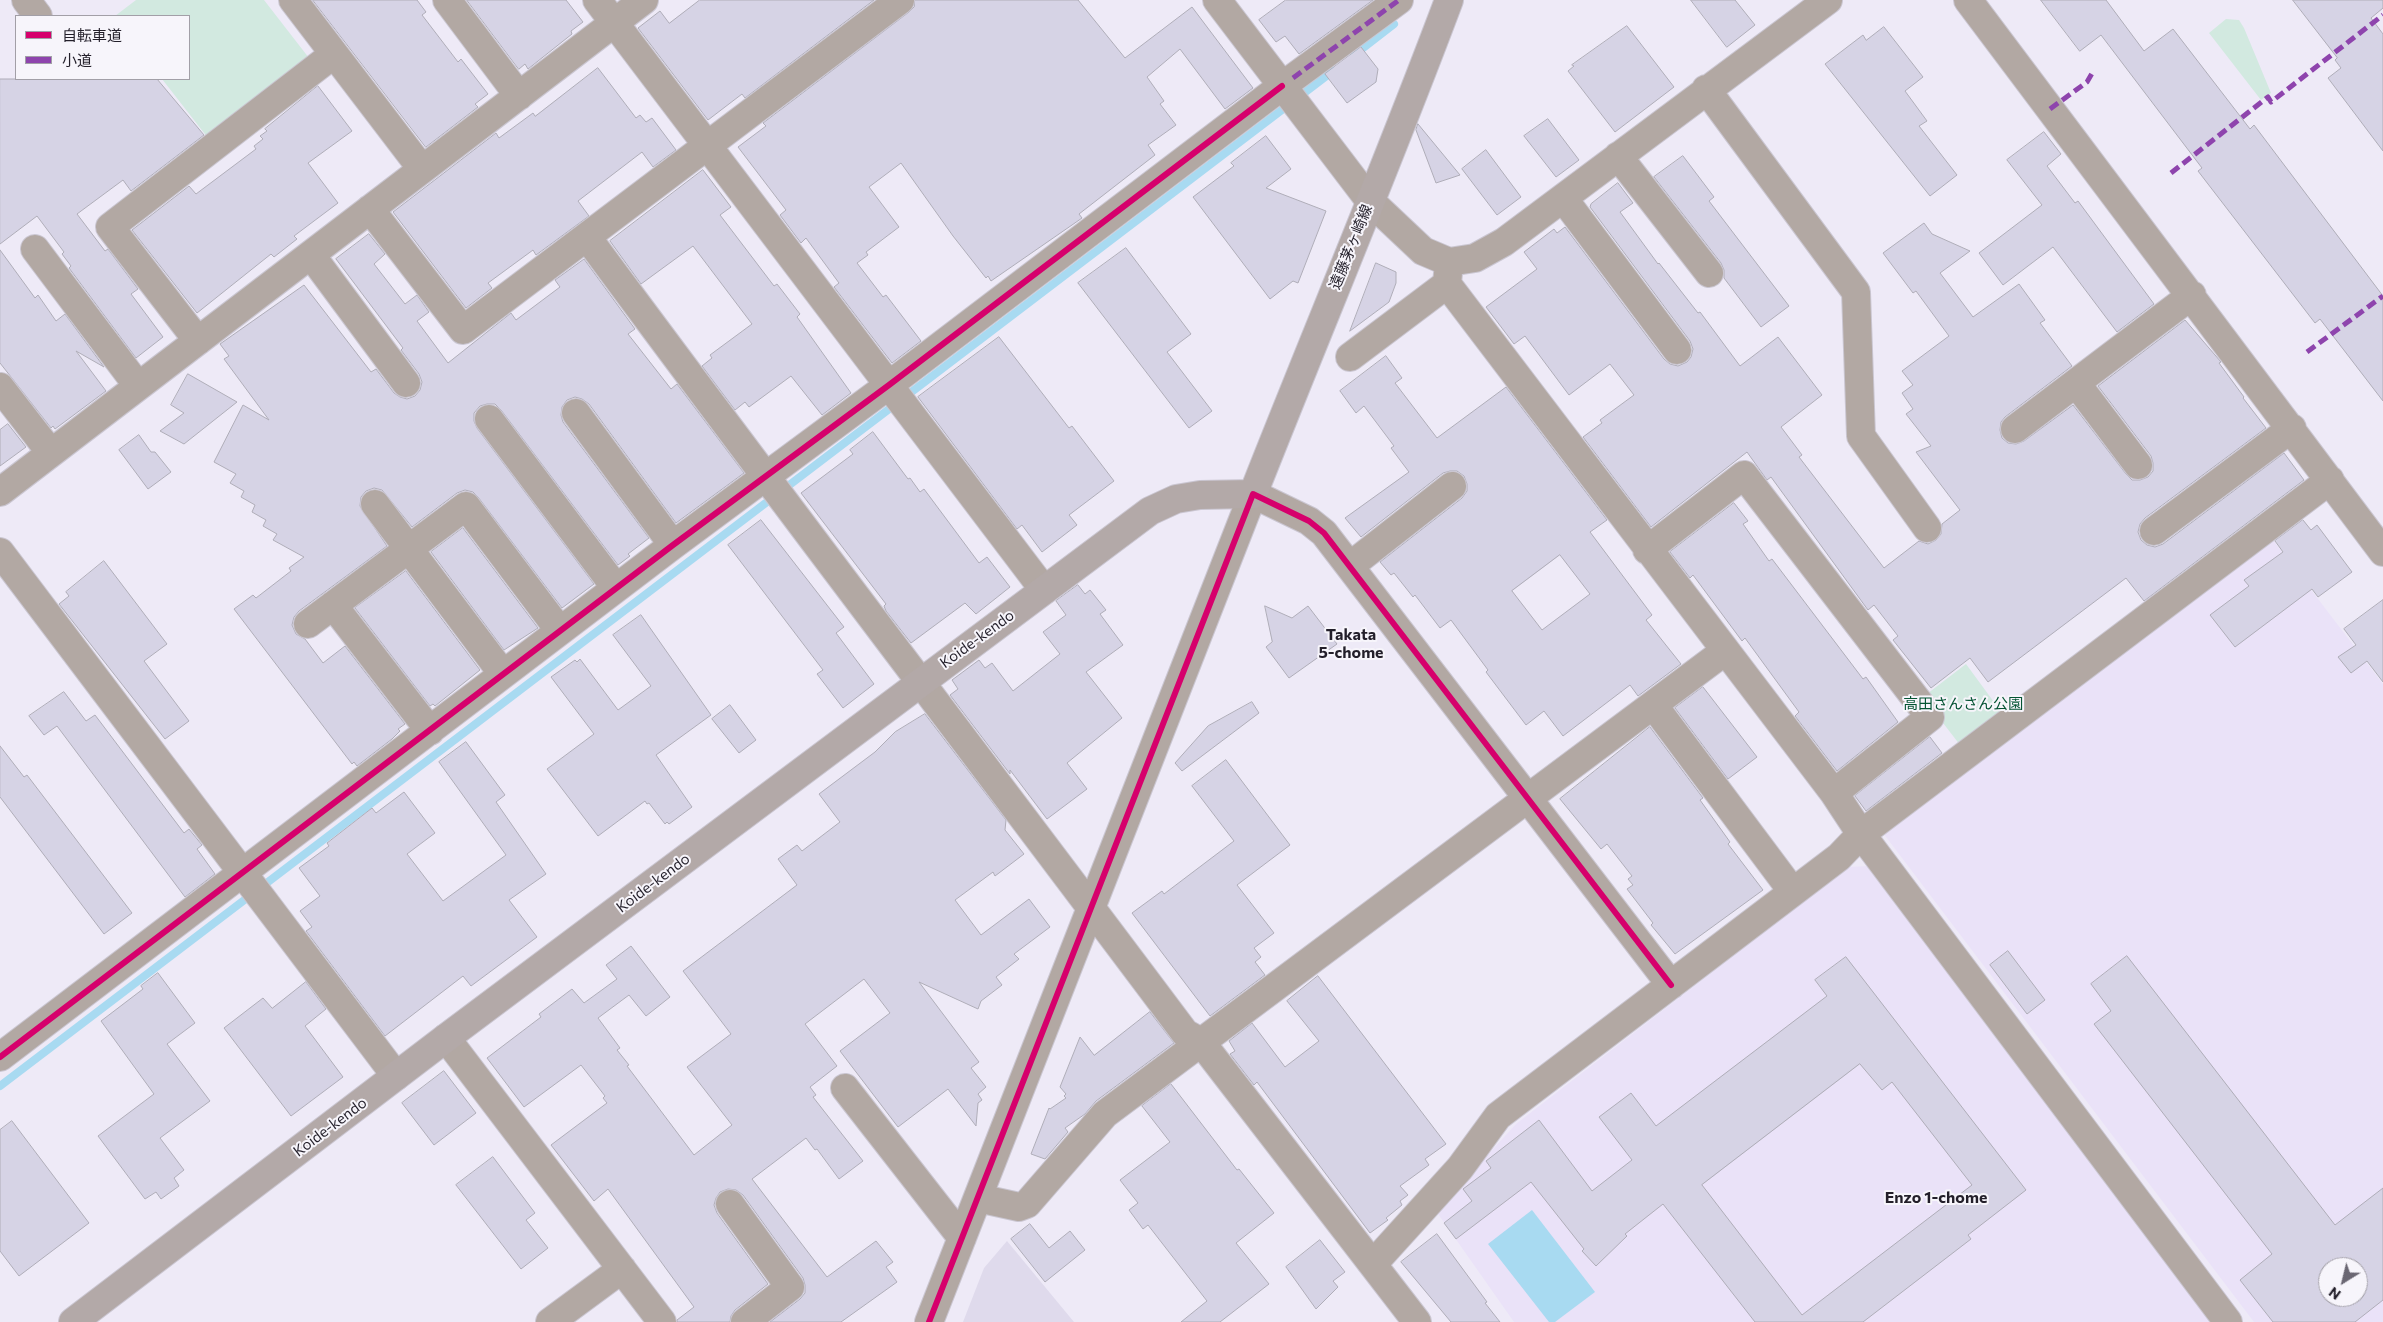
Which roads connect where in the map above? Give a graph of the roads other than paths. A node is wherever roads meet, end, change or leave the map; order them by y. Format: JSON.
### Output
{"nodes":[{"id":1,"x":26,"y":0,"type":"edge"},
{"id":2,"x":293,"y":0,"type":"edge"},
{"id":3,"x":447,"y":0,"type":"edge"},
{"id":4,"x":597,"y":0,"type":"edge"},
{"id":5,"x":644,"y":0,"type":"edge"},
{"id":6,"x":900,"y":0,"type":"edge"},
{"id":7,"x":1218,"y":0,"type":"edge"},
{"id":8,"x":1399,"y":0,"type":"edge"},
{"id":9,"x":1449,"y":0,"type":"edge"},
{"id":10,"x":1828,"y":0,"type":"edge"},
{"id":11,"x":1968,"y":0,"type":"edge"},
{"id":12,"x":37,"y":15,"type":"edge"},
{"id":13,"x":614,"y":23,"type":"junction"},
{"id":14,"x":334,"y":54,"type":"junction"},
{"id":15,"x":1286,"y":84,"type":"junction"},
{"id":16,"x":1706,"y":89,"type":"junction"},
{"id":17,"x":519,"y":96,"type":"junction"},
{"id":18,"x":707,"y":146,"type":"junction"},
{"id":19,"x":1618,"y":156,"type":"junction"},
{"id":20,"x":422,"y":169,"type":"junction"},
{"id":21,"x":1562,"y":198,"type":"junction"},
{"id":22,"x":1370,"y":201,"type":"junction"},
{"id":23,"x":370,"y":209,"type":"junction"},
{"id":24,"x":587,"y":237,"type":"junction"},
{"id":25,"x":35,"y":249,"type":"dead end"},
{"id":26,"x":310,"y":255,"type":"junction"},
{"id":27,"x":1448,"y":273,"type":"junction"},
{"id":28,"x":1709,"y":273,"type":"dead end"},
{"id":29,"x":2192,"y":295,"type":"junction"},
{"id":30,"x":198,"y":341,"type":"junction"},
{"id":31,"x":1677,"y":350,"type":"dead end"},
{"id":32,"x":1350,"y":357,"type":"dead end"},
{"id":33,"x":406,"y":383,"type":"dead end"},
{"id":34,"x":2076,"y":383,"type":"junction"},
{"id":35,"x":138,"y":386,"type":"junction"},
{"id":36,"x":0,"y":387,"type":"edge"},
{"id":37,"x":895,"y":393,"type":"junction"},
{"id":38,"x":576,"y":413,"type":"dead end"},
{"id":39,"x":489,"y":419,"type":"dead end"},
{"id":40,"x":2292,"y":428,"type":"junction"},
{"id":41,"x":2015,"y":429,"type":"dead end"},
{"id":42,"x":51,"y":453,"type":"junction"},
{"id":43,"x":2138,"y":465,"type":"dead end"},
{"id":44,"x":2330,"y":480,"type":"junction"},
{"id":45,"x":771,"y":486,"type":"junction"},
{"id":46,"x":1452,"y":486,"type":"dead end"},
{"id":47,"x":0,"y":492,"type":"edge"},
{"id":48,"x":1253,"y":494,"type":"junction"},
{"id":49,"x":375,"y":504,"type":"dead end"},
{"id":50,"x":1927,"y":528,"type":"dead end"},
{"id":51,"x":2154,"y":531,"type":"dead end"},
{"id":52,"x":673,"y":544,"type":"junction"},
{"id":53,"x":408,"y":549,"type":"junction"},
{"id":54,"x":1648,"y":550,"type":"junction"},
{"id":55,"x":0,"y":552,"type":"edge"},
{"id":56,"x":2383,"y":552,"type":"edge"},
{"id":57,"x":1350,"y":566,"type":"junction"},
{"id":58,"x":616,"y":588,"type":"junction"},
{"id":59,"x":1044,"y":590,"type":"junction"},
{"id":60,"x":333,"y":605,"type":"junction"},
{"id":61,"x":308,"y":624,"type":"dead end"},
{"id":62,"x":560,"y":631,"type":"junction"},
{"id":63,"x":1725,"y":651,"type":"junction"},
{"id":64,"x":503,"y":674,"type":"junction"},
{"id":65,"x":920,"y":681,"type":"junction"},
{"id":66,"x":1660,"y":714,"type":"dead end"},
{"id":67,"x":430,"y":730,"type":"junction"},
{"id":68,"x":1834,"y":793,"type":"junction"},
{"id":69,"x":1527,"y":798,"type":"junction"},
{"id":70,"x":1861,"y":834,"type":"junction"},
{"id":71,"x":248,"y":881,"type":"junction"},
{"id":72,"x":1793,"y":892,"type":"junction"},
{"id":73,"x":1090,"y":907,"type":"junction"},
{"id":74,"x":1671,"y":985,"type":"junction"},
{"id":75,"x":446,"y":1038,"type":"junction"},
{"id":76,"x":1201,"y":1042,"type":"junction"},
{"id":77,"x":0,"y":1057,"type":"edge"},
{"id":78,"x":396,"y":1076,"type":"junction"},
{"id":79,"x":845,"y":1088,"type":"dead end"},
{"id":80,"x":978,"y":1198,"type":"junction"},
{"id":81,"x":730,"y":1204,"type":"dead end"},
{"id":82,"x":962,"y":1238,"type":"junction"},
{"id":83,"x":1373,"y":1264,"type":"junction"},
{"id":84,"x":622,"y":1269,"type":"junction"},
{"id":85,"x":73,"y":1322,"type":"edge"},
{"id":86,"x":550,"y":1322,"type":"edge"},
{"id":87,"x":662,"y":1322,"type":"edge"},
{"id":88,"x":744,"y":1322,"type":"edge"},
{"id":89,"x":929,"y":1322,"type":"edge"},
{"id":90,"x":1417,"y":1322,"type":"edge"},
{"id":91,"x":2228,"y":1322,"type":"edge"}],
"edges":[{"from":1,"to":12,"type":"street"},
{"from":2,"to":14,"type":"street"},
{"from":3,"to":17,"type":"street"},
{"from":4,"to":13,"type":"street"},
{"from":5,"to":13,"type":"street"},
{"from":6,"to":18,"type":"street"},
{"from":7,"to":15,"type":"street"},
{"from":8,"to":15,"type":"street"},
{"from":9,"to":22,"type":"main road","name":"遠藤茅ヶ崎線"},
{"from":10,"to":16,"type":"street"},
{"from":11,"to":29,"type":"street"},
{"from":13,"to":17,"type":"street"},
{"from":13,"to":18,"type":"street"},
{"from":14,"to":20,"type":"street"},
{"from":14,"to":30,"type":"street"},
{"from":15,"to":22,"type":"street"},
{"from":15,"to":37,"type":"street"},
{"from":16,"to":19,"type":"street"},
{"from":16,"to":50,"type":"street"},
{"from":17,"to":20,"type":"street"},
{"from":18,"to":24,"type":"street"},
{"from":18,"to":37,"type":"street"},
{"from":19,"to":21,"type":"street"},
{"from":19,"to":28,"type":"street"},
{"from":20,"to":23,"type":"street"},
{"from":21,"to":27,"type":"street"},
{"from":21,"to":31,"type":"street"},
{"from":22,"to":27,"type":"street"},
{"from":22,"to":48,"type":"main road","name":"遠藤茅ヶ崎線"},
{"from":23,"to":24,"type":"street"},
{"from":23,"to":26,"type":"street"},
{"from":24,"to":45,"type":"street"},
{"from":25,"to":35,"type":"street"},
{"from":26,"to":30,"type":"street"},
{"from":26,"to":33,"type":"street"},
{"from":27,"to":32,"type":"street"},
{"from":27,"to":54,"type":"street"},
{"from":29,"to":34,"type":"street"},
{"from":29,"to":40,"type":"street"},
{"from":30,"to":35,"type":"street"},
{"from":34,"to":41,"type":"street"},
{"from":34,"to":43,"type":"street"},
{"from":35,"to":42,"type":"street"},
{"from":36,"to":42,"type":"street"},
{"from":37,"to":45,"type":"street"},
{"from":37,"to":59,"type":"street"},
{"from":38,"to":52,"type":"street"},
{"from":39,"to":58,"type":"street"},
{"from":40,"to":44,"type":"street"},
{"from":40,"to":51,"type":"street"},
{"from":42,"to":47,"type":"street"},
{"from":44,"to":56,"type":"street"},
{"from":44,"to":70,"type":"street"},
{"from":45,"to":52,"type":"street"},
{"from":45,"to":65,"type":"street"},
{"from":46,"to":57,"type":"street"},
{"from":48,"to":57,"type":"street"},
{"from":48,"to":59,"type":"main road","name":"Koide-kendo"},
{"from":48,"to":73,"type":"street"},
{"from":49,"to":53,"type":"street"},
{"from":52,"to":58,"type":"street"},
{"from":53,"to":60,"type":"street"},
{"from":53,"to":62,"type":"street"},
{"from":53,"to":64,"type":"street"},
{"from":54,"to":63,"type":"street"},
{"from":54,"to":68,"type":"street"},
{"from":55,"to":71,"type":"street"},
{"from":57,"to":69,"type":"street"},
{"from":58,"to":62,"type":"street"},
{"from":59,"to":65,"type":"main road","name":"Koide-kendo"},
{"from":60,"to":61,"type":"street"},
{"from":60,"to":67,"type":"street"},
{"from":62,"to":64,"type":"street"},
{"from":63,"to":68,"type":"street"},
{"from":63,"to":69,"type":"street"},
{"from":64,"to":67,"type":"street"},
{"from":65,"to":73,"type":"street"},
{"from":65,"to":75,"type":"main road","name":"Koide-kendo"},
{"from":66,"to":72,"type":"street"},
{"from":67,"to":71,"type":"street"},
{"from":68,"to":70,"type":"street"},
{"from":69,"to":74,"type":"street"},
{"from":69,"to":76,"type":"street"},
{"from":70,"to":72,"type":"street"},
{"from":70,"to":91,"type":"street"},
{"from":71,"to":77,"type":"street"},
{"from":71,"to":78,"type":"street"},
{"from":72,"to":74,"type":"street"},
{"from":73,"to":76,"type":"street"},
{"from":73,"to":80,"type":"street"},
{"from":74,"to":83,"type":"street"},
{"from":75,"to":78,"type":"main road","name":"Koide-kendo"},
{"from":75,"to":84,"type":"street"},
{"from":76,"to":80,"type":"street"},
{"from":76,"to":83,"type":"street"},
{"from":78,"to":85,"type":"main road","name":"Koide-kendo"},
{"from":79,"to":82,"type":"street"},
{"from":80,"to":82,"type":"street"},
{"from":81,"to":88,"type":"street"},
{"from":82,"to":89,"type":"street"},
{"from":83,"to":90,"type":"street"},
{"from":84,"to":86,"type":"street"},
{"from":84,"to":87,"type":"street"}]}
